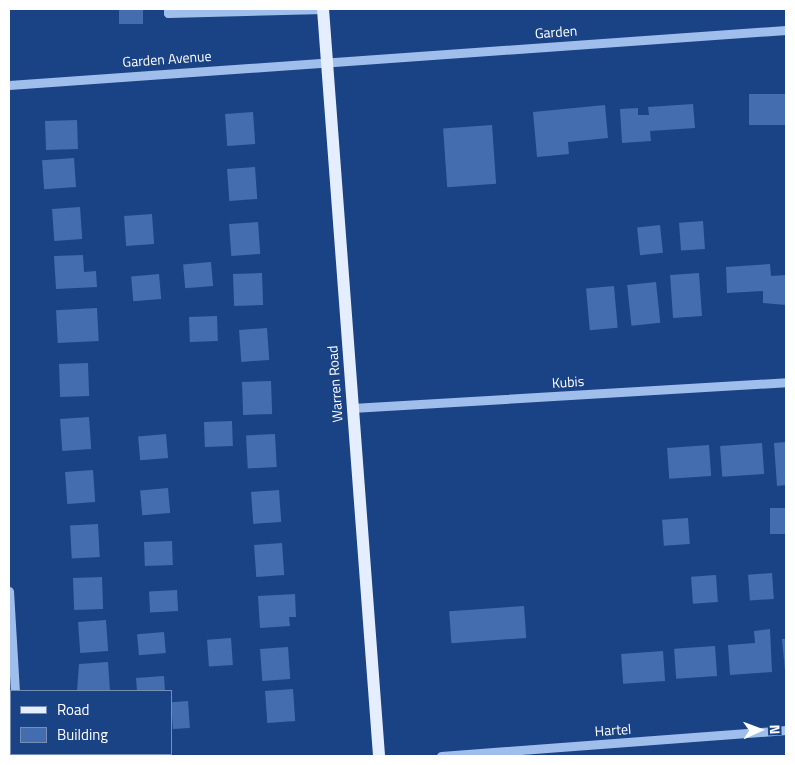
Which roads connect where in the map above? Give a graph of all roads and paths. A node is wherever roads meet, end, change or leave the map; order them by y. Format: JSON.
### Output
{"nodes":[{"id":1,"x":168,"y":9,"type":"edge"},
{"id":2,"x":323,"y":9,"type":"edge"},
{"id":3,"x":786,"y":30,"type":"edge"},
{"id":4,"x":327,"y":62,"type":"junction"},
{"id":5,"x":9,"y":84,"type":"edge"},
{"id":6,"x":786,"y":382,"type":"edge"},
{"id":7,"x":352,"y":408,"type":"junction"},
{"id":8,"x":9,"y":591,"type":"edge"},
{"id":9,"x":15,"y":690,"type":"edge"},
{"id":10,"x":786,"y":730,"type":"edge"},
{"id":11,"x":379,"y":756,"type":"edge"},
{"id":12,"x":441,"y":756,"type":"edge"},
{"id":13,"x":462,"y":756,"type":"edge"}],
"edges":[{"from":1,"to":2,"type":"street"},
{"from":2,"to":4,"type":"main road","name":"Warren Road"},
{"from":3,"to":4,"type":"street","name":"Garden"},
{"from":4,"to":5,"type":"street","name":"Garden Avenue"},
{"from":4,"to":7,"type":"main road","name":"Warren Road"},
{"from":6,"to":7,"type":"street","name":"Kubis"},
{"from":7,"to":11,"type":"main road","name":"Warren Road"},
{"from":8,"to":9,"type":"street"},
{"from":10,"to":13,"type":"street","name":"Hartel"},
{"from":12,"to":13,"type":"street","name":"Hartel"}]}
